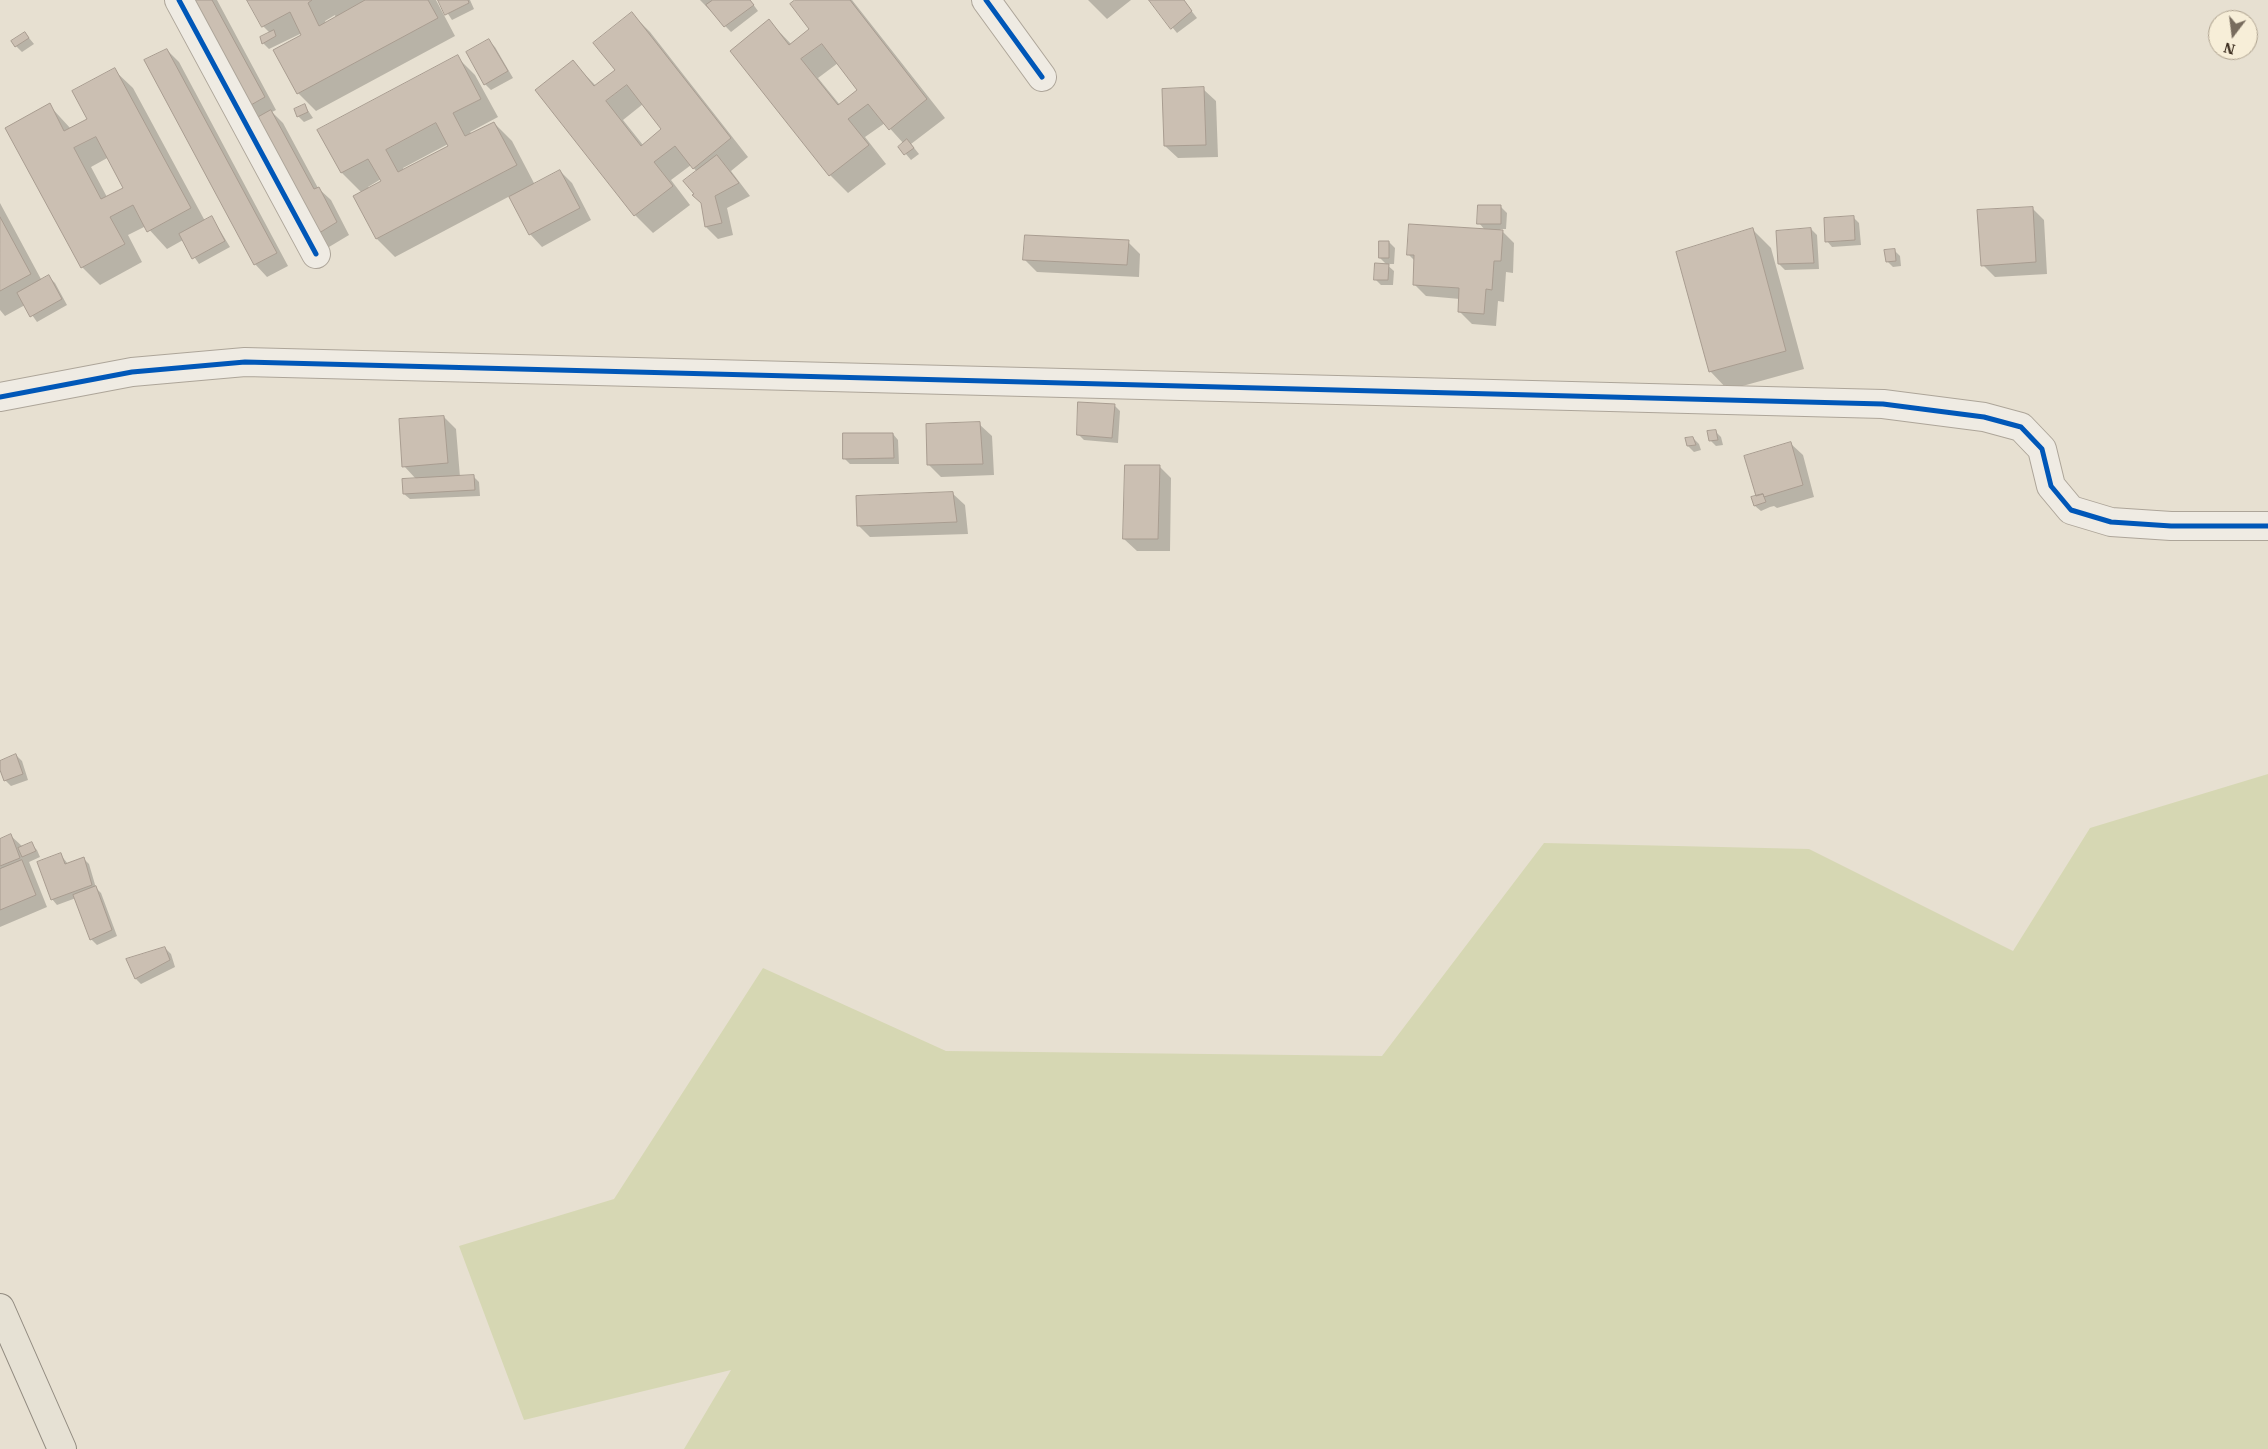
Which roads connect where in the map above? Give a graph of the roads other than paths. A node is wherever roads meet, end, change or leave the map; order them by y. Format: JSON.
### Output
{"nodes":[{"id":1,"x":179,"y":0,"type":"edge"},
{"id":2,"x":986,"y":0,"type":"edge"},
{"id":3,"x":1042,"y":77,"type":"dead end"},
{"id":4,"x":316,"y":254,"type":"dead end"},
{"id":5,"x":0,"y":397,"type":"edge"},
{"id":6,"x":2268,"y":526,"type":"edge"},
{"id":7,"x":0,"y":1308,"type":"edge"},
{"id":8,"x":62,"y":1449,"type":"edge"}],
"edges":[{"from":1,"to":4,"type":"street"},
{"from":2,"to":3,"type":"street"},
{"from":5,"to":6,"type":"street"},
{"from":7,"to":8,"type":"main road"}]}
